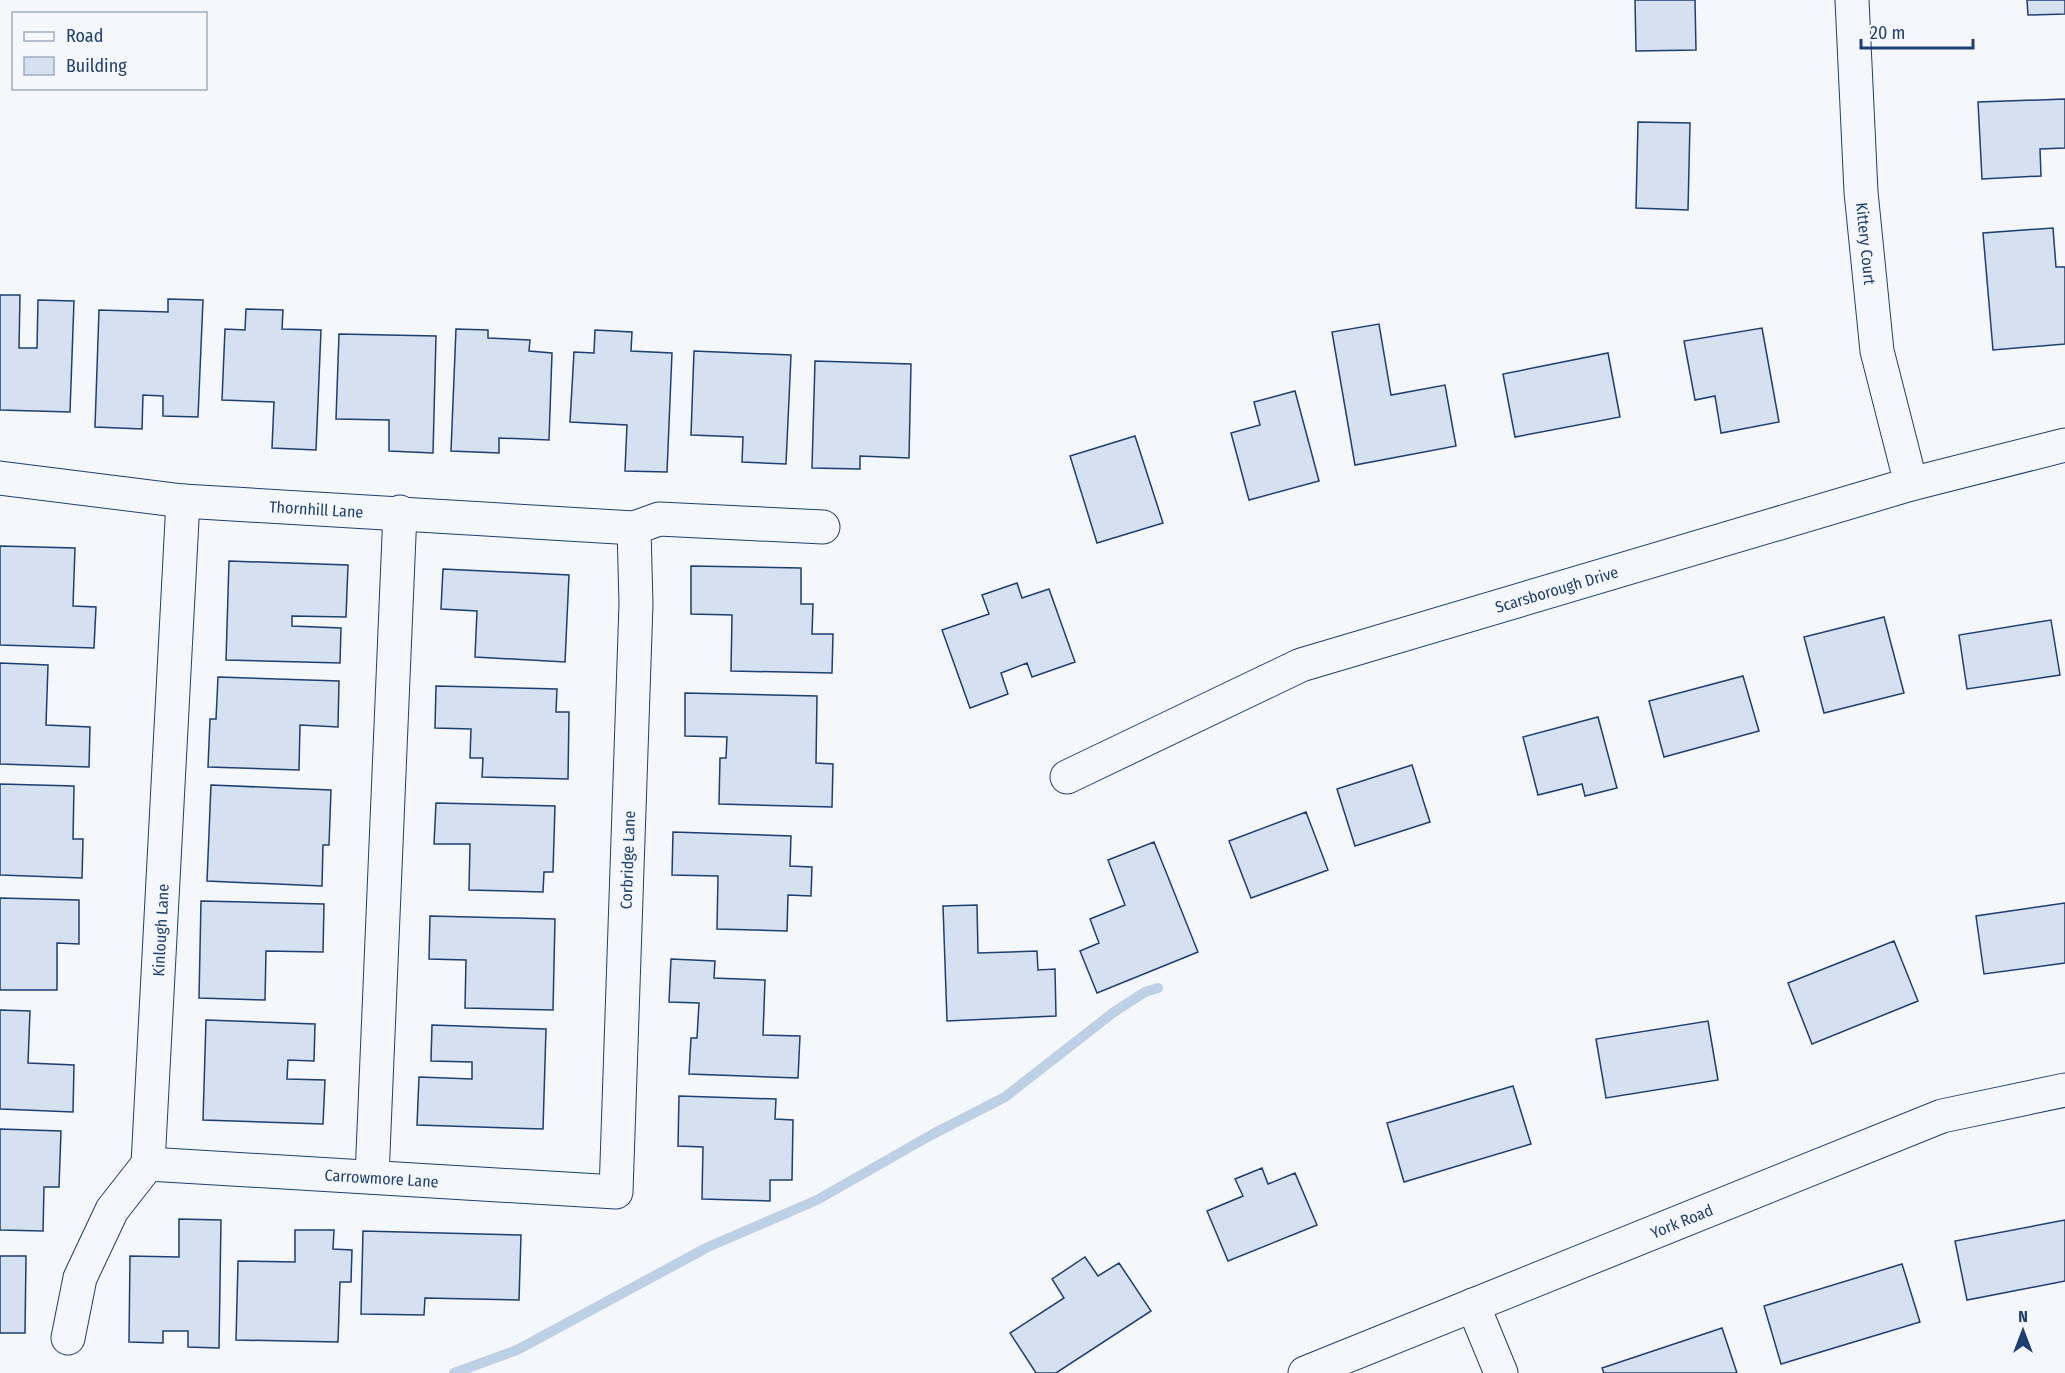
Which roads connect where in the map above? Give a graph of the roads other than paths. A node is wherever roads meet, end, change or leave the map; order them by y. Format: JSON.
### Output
{"nodes":[{"id":1,"x":1852,"y":0,"type":"edge"},
{"id":2,"x":2065,"y":445,"type":"edge"},
{"id":3,"x":0,"y":478,"type":"edge"},
{"id":4,"x":1911,"y":484,"type":"junction"},
{"id":5,"x":183,"y":501,"type":"junction"},
{"id":6,"x":400,"y":512,"type":"junction"},
{"id":7,"x":823,"y":527,"type":"dead end"},
{"id":8,"x":634,"y":528,"type":"junction"},
{"id":9,"x":1067,"y":777,"type":"dead end"},
{"id":10,"x":2065,"y":1090,"type":"edge"},
{"id":11,"x":148,"y":1164,"type":"junction"},
{"id":12,"x":372,"y":1177,"type":"junction"},
{"id":13,"x":616,"y":1192,"type":"joint"},
{"id":14,"x":1473,"y":1305,"type":"junction"},
{"id":15,"x":68,"y":1338,"type":"dead end"},
{"id":16,"x":1305,"y":1373,"type":"edge"},
{"id":17,"x":1501,"y":1373,"type":"edge"}],
"edges":[{"from":1,"to":4,"type":"street","name":"Kittery Court"},
{"from":2,"to":4,"type":"street","name":"Scarsborough Drive"},
{"from":3,"to":5,"type":"street","name":"Thornhill Lane"},
{"from":4,"to":9,"type":"street","name":"Scarsborough Drive"},
{"from":5,"to":6,"type":"street","name":"Thornhill Lane"},
{"from":5,"to":11,"type":"street","name":"Kinlough Lane"},
{"from":6,"to":8,"type":"street","name":"Thornhill Lane"},
{"from":6,"to":12,"type":"street"},
{"from":7,"to":8,"type":"street"},
{"from":8,"to":13,"type":"street","name":"Corbridge Lane"},
{"from":10,"to":14,"type":"street","name":"York Road"},
{"from":11,"to":12,"type":"street","name":"Carrowmore Lane"},
{"from":11,"to":15,"type":"street"},
{"from":12,"to":13,"type":"street","name":"Carrowmore Lane"},
{"from":14,"to":16,"type":"street","name":"York Road"},
{"from":14,"to":17,"type":"street"}]}
